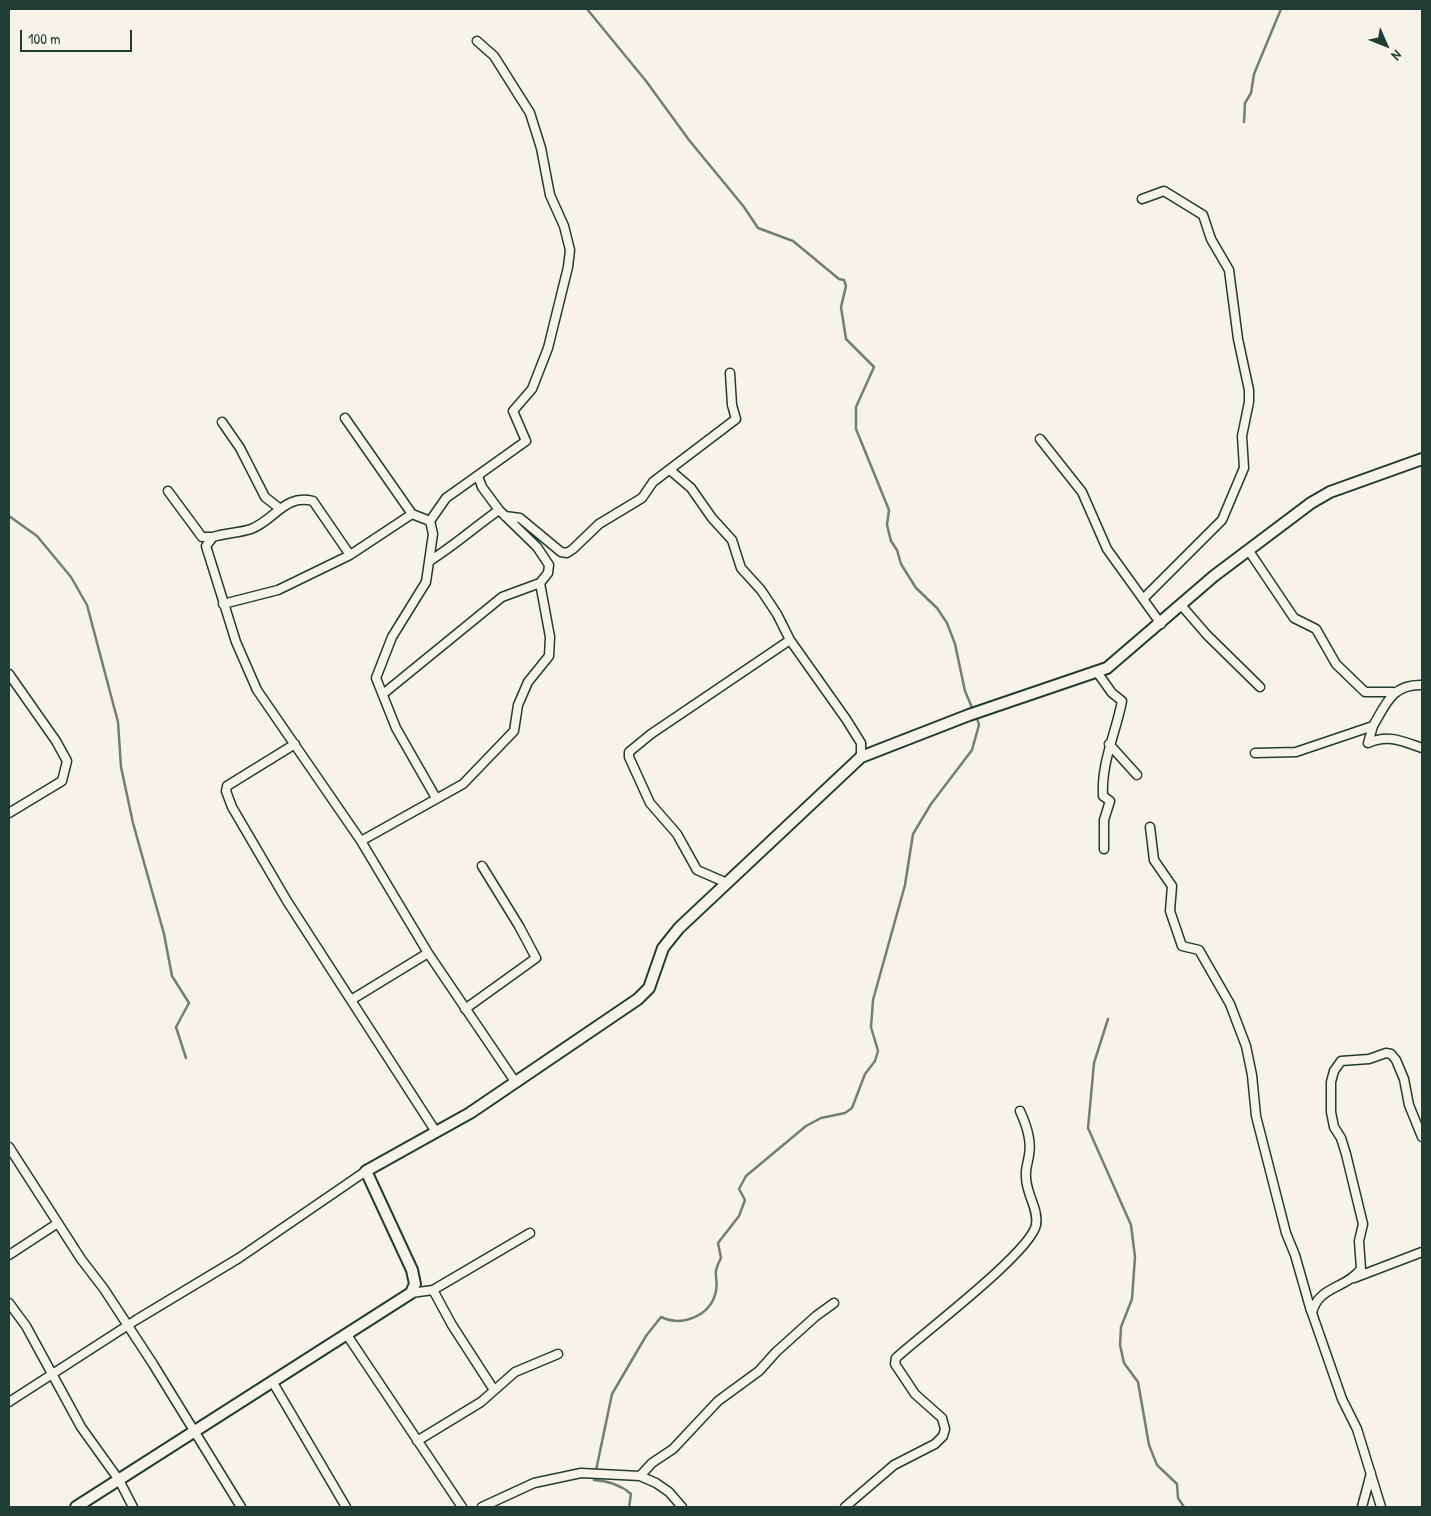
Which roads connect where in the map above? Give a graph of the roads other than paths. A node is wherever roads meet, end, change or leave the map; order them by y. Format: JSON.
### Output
{"nodes":[{"id":1,"x":477,"y":41,"type":"dead end"},
{"id":2,"x":1142,"y":199,"type":"dead end"},
{"id":3,"x":730,"y":373,"type":"dead end"},
{"id":4,"x":345,"y":418,"type":"dead end"},
{"id":5,"x":222,"y":422,"type":"dead end"},
{"id":6,"x":1040,"y":439,"type":"dead end"},
{"id":7,"x":1422,"y":459,"type":"edge"},
{"id":8,"x":670,"y":470,"type":"junction"},
{"id":9,"x":478,"y":476,"type":"junction"},
{"id":10,"x":168,"y":491,"type":"dead end"},
{"id":11,"x":280,"y":508,"type":"junction"},
{"id":12,"x":502,"y":513,"type":"junction"},
{"id":13,"x":412,"y":514,"type":"junction"},
{"id":14,"x":430,"y":520,"type":"junction"},
{"id":15,"x":202,"y":537,"type":"junction"},
{"id":16,"x":213,"y":538,"type":"junction"},
{"id":17,"x":206,"y":546,"type":"junction"},
{"id":18,"x":1249,"y":551,"type":"junction"},
{"id":19,"x":350,"y":555,"type":"junction"},
{"id":20,"x":431,"y":560,"type":"junction"},
{"id":21,"x":540,"y":583,"type":"junction"},
{"id":22,"x":1143,"y":599,"type":"junction"},
{"id":23,"x":223,"y":604,"type":"junction"},
{"id":24,"x":1181,"y":605,"type":"junction"},
{"id":25,"x":1161,"y":624,"type":"junction"},
{"id":26,"x":790,"y":640,"type":"junction"},
{"id":27,"x":1098,"y":672,"type":"junction"},
{"id":28,"x":9,"y":674,"type":"edge"},
{"id":29,"x":1422,"y":685,"type":"edge"},
{"id":30,"x":1260,"y":687,"type":"dead end"},
{"id":31,"x":1394,"y":692,"type":"junction"},
{"id":32,"x":382,"y":694,"type":"junction"},
{"id":33,"x":1373,"y":726,"type":"junction"},
{"id":34,"x":295,"y":744,"type":"junction"},
{"id":35,"x":1109,"y":744,"type":"junction"},
{"id":36,"x":1422,"y":748,"type":"edge"},
{"id":37,"x":1255,"y":753,"type":"dead end"},
{"id":38,"x":861,"y":757,"type":"junction"},
{"id":39,"x":1138,"y":775,"type":"dead end"},
{"id":40,"x":436,"y":798,"type":"junction"},
{"id":41,"x":9,"y":812,"type":"edge"},
{"id":42,"x":1150,"y":827,"type":"dead end"},
{"id":43,"x":361,"y":841,"type":"junction"},
{"id":44,"x":1104,"y":849,"type":"dead end"},
{"id":45,"x":482,"y":866,"type":"dead end"},
{"id":46,"x":728,"y":883,"type":"junction"},
{"id":47,"x":428,"y":952,"type":"junction"},
{"id":48,"x":351,"y":1000,"type":"junction"},
{"id":49,"x":465,"y":1009,"type":"junction"},
{"id":50,"x":516,"y":1083,"type":"junction"},
{"id":51,"x":1020,"y":1111,"type":"dead end"},
{"id":52,"x":436,"y":1132,"type":"junction"},
{"id":53,"x":1422,"y":1137,"type":"edge"},
{"id":54,"x":9,"y":1147,"type":"edge"},
{"id":55,"x":366,"y":1172,"type":"junction"},
{"id":56,"x":58,"y":1223,"type":"junction"},
{"id":57,"x":530,"y":1233,"type":"dead end"},
{"id":58,"x":1422,"y":1252,"type":"edge"},
{"id":59,"x":9,"y":1255,"type":"edge"},
{"id":60,"x":1354,"y":1278,"type":"junction"},
{"id":61,"x":433,"y":1290,"type":"junction"},
{"id":62,"x":411,"y":1293,"type":"junction"},
{"id":63,"x":9,"y":1303,"type":"edge"},
{"id":64,"x":834,"y":1303,"type":"dead end"},
{"id":65,"x":1312,"y":1313,"type":"junction"},
{"id":66,"x":127,"y":1326,"type":"junction"},
{"id":67,"x":347,"y":1335,"type":"junction"},
{"id":68,"x":558,"y":1354,"type":"dead end"},
{"id":69,"x":54,"y":1375,"type":"junction"},
{"id":70,"x":272,"y":1381,"type":"junction"},
{"id":71,"x":494,"y":1390,"type":"junction"},
{"id":72,"x":9,"y":1402,"type":"edge"},
{"id":73,"x":196,"y":1433,"type":"junction"},
{"id":74,"x":417,"y":1441,"type":"junction"},
{"id":75,"x":1371,"y":1473,"type":"junction"},
{"id":76,"x":640,"y":1476,"type":"junction"},
{"id":77,"x":119,"y":1480,"type":"junction"},
{"id":78,"x":76,"y":1507,"type":"edge"},
{"id":79,"x":133,"y":1507,"type":"edge"},
{"id":80,"x":241,"y":1507,"type":"edge"},
{"id":81,"x":346,"y":1507,"type":"edge"},
{"id":82,"x":462,"y":1507,"type":"edge"},
{"id":83,"x":482,"y":1507,"type":"edge"},
{"id":84,"x":682,"y":1507,"type":"edge"},
{"id":85,"x":845,"y":1507,"type":"edge"},
{"id":86,"x":1362,"y":1507,"type":"edge"},
{"id":87,"x":1381,"y":1507,"type":"edge"}],
"edges":[{"from":1,"to":9,"type":"street"},
{"from":2,"to":22,"type":"street"},
{"from":3,"to":8,"type":"street"},
{"from":4,"to":13,"type":"street"},
{"from":5,"to":11,"type":"street"},
{"from":6,"to":22,"type":"street"},
{"from":7,"to":18,"type":"street"},
{"from":8,"to":12,"type":"street"},
{"from":8,"to":26,"type":"street"},
{"from":9,"to":12,"type":"street"},
{"from":9,"to":14,"type":"street"},
{"from":10,"to":15,"type":"street"},
{"from":11,"to":16,"type":"street"},
{"from":11,"to":19,"type":"street"},
{"from":12,"to":20,"type":"street"},
{"from":12,"to":21,"type":"street"},
{"from":13,"to":14,"type":"street"},
{"from":13,"to":19,"type":"street"},
{"from":14,"to":20,"type":"street"},
{"from":15,"to":16,"type":"street"},
{"from":15,"to":17,"type":"street"},
{"from":16,"to":17,"type":"street"},
{"from":17,"to":23,"type":"street"},
{"from":18,"to":24,"type":"street"},
{"from":18,"to":31,"type":"street"},
{"from":19,"to":23,"type":"street"},
{"from":20,"to":32,"type":"street"},
{"from":21,"to":32,"type":"street"},
{"from":21,"to":40,"type":"street"},
{"from":22,"to":25,"type":"street"},
{"from":23,"to":34,"type":"street"},
{"from":24,"to":25,"type":"street"},
{"from":24,"to":30,"type":"street"},
{"from":25,"to":27,"type":"street"},
{"from":26,"to":38,"type":"street"},
{"from":26,"to":46,"type":"street"},
{"from":27,"to":35,"type":"street"},
{"from":27,"to":38,"type":"street"},
{"from":28,"to":41,"type":"street"},
{"from":29,"to":31,"type":"street"},
{"from":31,"to":33,"type":"street"},
{"from":32,"to":40,"type":"street"},
{"from":33,"to":36,"type":"street"},
{"from":33,"to":37,"type":"street"},
{"from":34,"to":43,"type":"street"},
{"from":34,"to":48,"type":"street"},
{"from":35,"to":39,"type":"street"},
{"from":35,"to":44,"type":"street"},
{"from":38,"to":46,"type":"street"},
{"from":40,"to":43,"type":"street"},
{"from":42,"to":65,"type":"street"},
{"from":43,"to":47,"type":"street"},
{"from":45,"to":49,"type":"street"},
{"from":46,"to":50,"type":"street"},
{"from":47,"to":48,"type":"street"},
{"from":47,"to":49,"type":"street"},
{"from":48,"to":52,"type":"street"},
{"from":49,"to":50,"type":"street"},
{"from":50,"to":52,"type":"street"},
{"from":51,"to":85,"type":"street"},
{"from":52,"to":55,"type":"street"},
{"from":53,"to":60,"type":"street"},
{"from":54,"to":56,"type":"street"},
{"from":55,"to":62,"type":"street"},
{"from":55,"to":66,"type":"street"},
{"from":56,"to":59,"type":"street"},
{"from":56,"to":66,"type":"street"},
{"from":57,"to":61,"type":"street"},
{"from":58,"to":60,"type":"street"},
{"from":60,"to":65,"type":"street"},
{"from":61,"to":62,"type":"street"},
{"from":61,"to":71,"type":"street"},
{"from":62,"to":67,"type":"street"},
{"from":63,"to":69,"type":"street"},
{"from":64,"to":76,"type":"street"},
{"from":65,"to":75,"type":"street"},
{"from":66,"to":69,"type":"street"},
{"from":66,"to":73,"type":"street"},
{"from":67,"to":70,"type":"street"},
{"from":67,"to":74,"type":"street"},
{"from":68,"to":71,"type":"street"},
{"from":69,"to":72,"type":"street"},
{"from":69,"to":77,"type":"street"},
{"from":70,"to":73,"type":"street"},
{"from":70,"to":81,"type":"street"},
{"from":71,"to":74,"type":"street"},
{"from":73,"to":77,"type":"street"},
{"from":73,"to":80,"type":"street"},
{"from":74,"to":82,"type":"street"},
{"from":75,"to":86,"type":"street"},
{"from":75,"to":87,"type":"street"},
{"from":76,"to":83,"type":"street"},
{"from":76,"to":84,"type":"street"},
{"from":77,"to":78,"type":"street"},
{"from":77,"to":79,"type":"street"}]}
